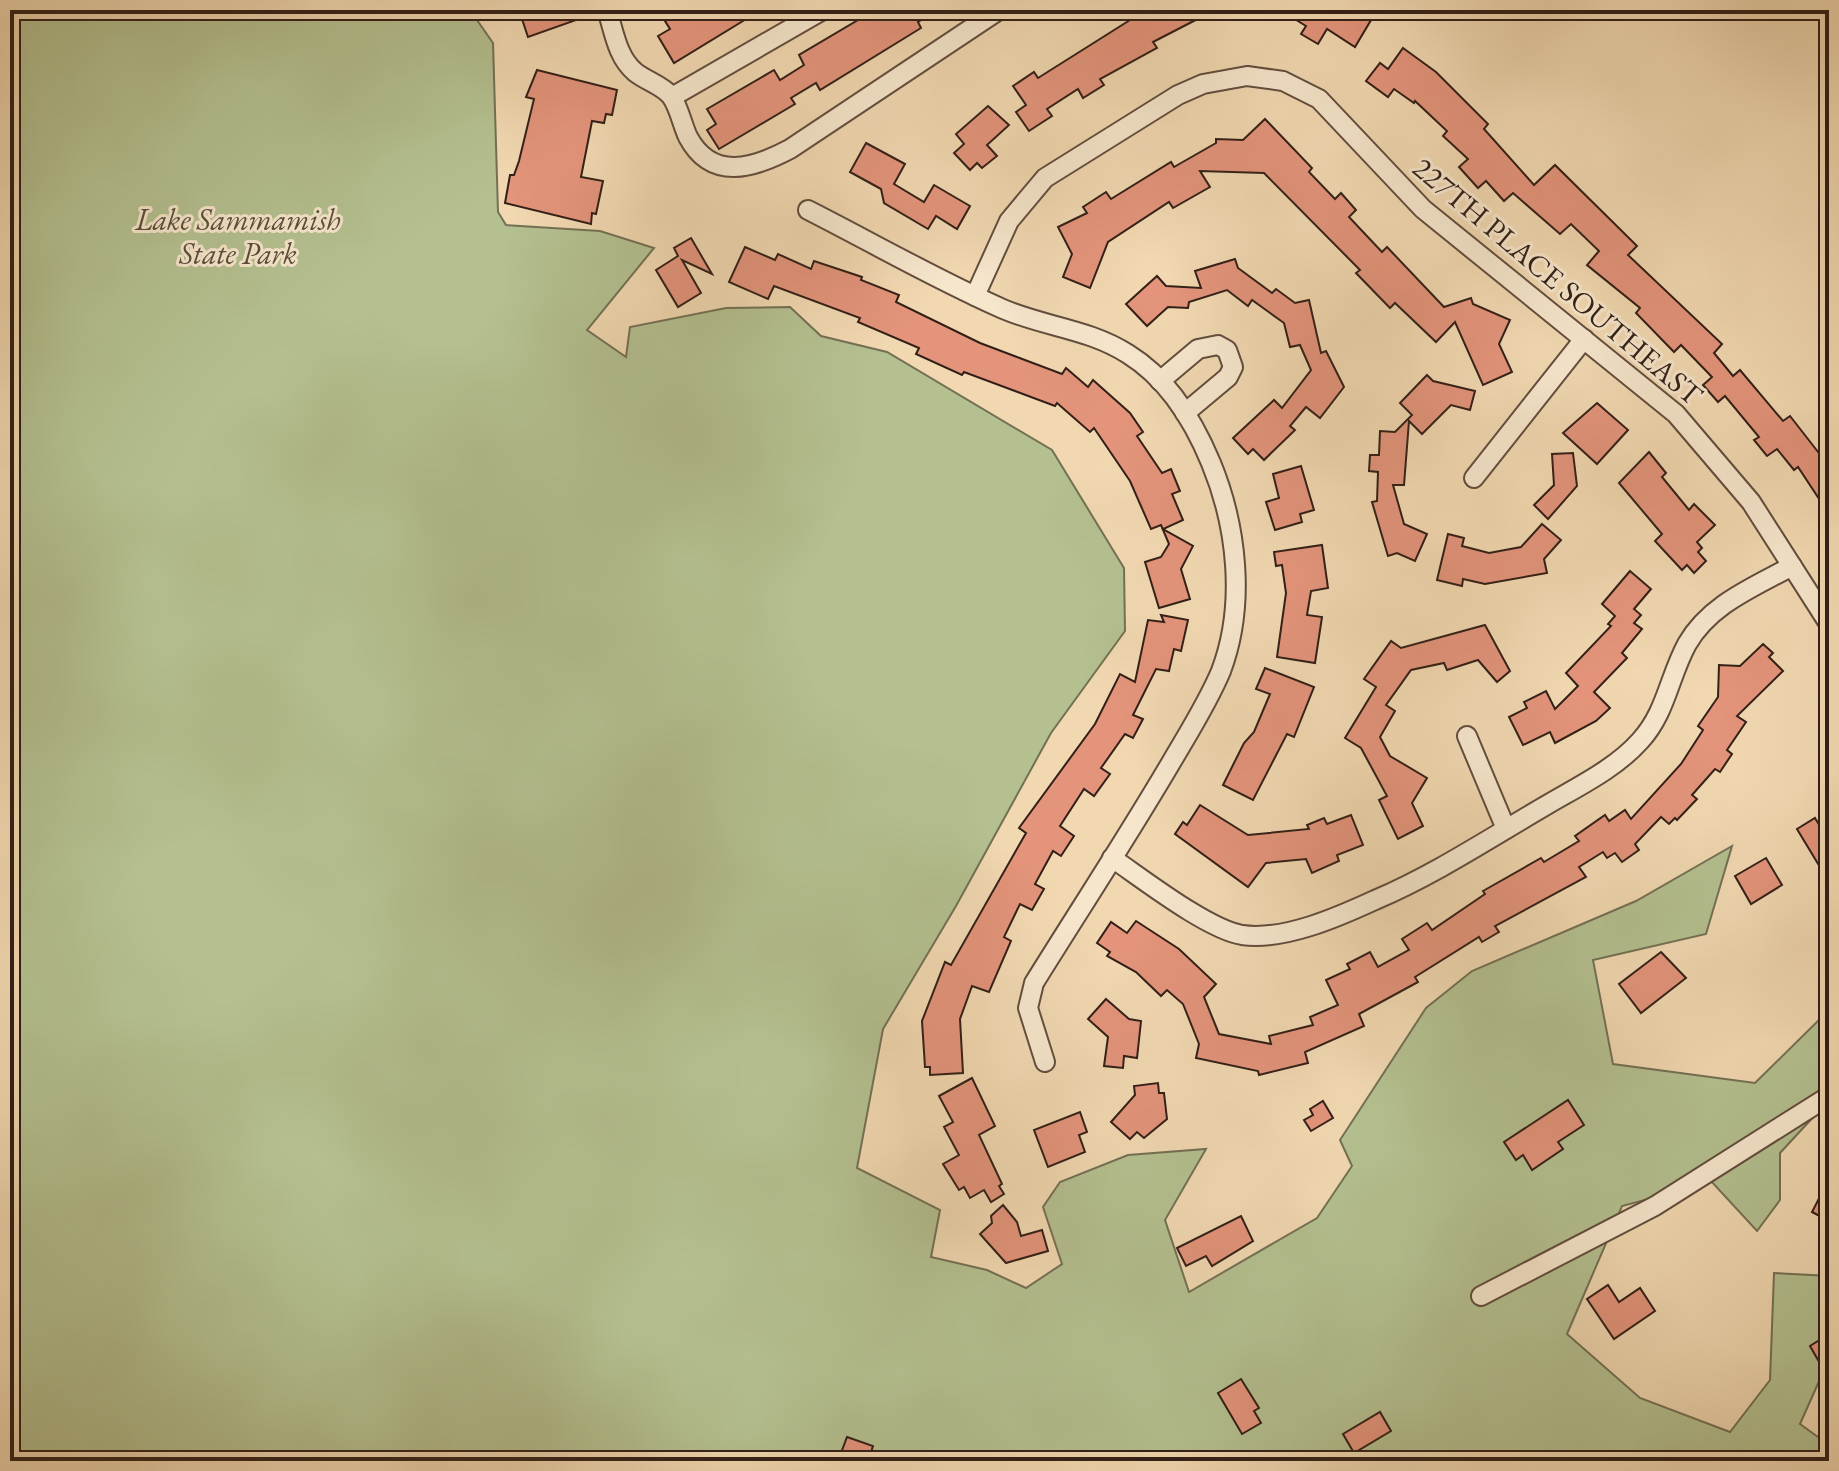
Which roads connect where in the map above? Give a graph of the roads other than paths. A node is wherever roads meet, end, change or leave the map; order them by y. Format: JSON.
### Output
{"nodes":[{"id":1,"x":823,"y":10,"type":"edge"},
{"id":2,"x":999,"y":10,"type":"edge"},
{"id":3,"x":612,"y":12,"type":"edge"},
{"id":4,"x":672,"y":97,"type":"junction"},
{"id":5,"x":808,"y":210,"type":"dead end"},
{"id":6,"x":975,"y":296,"type":"junction"},
{"id":7,"x":1584,"y":339,"type":"junction"},
{"id":8,"x":1160,"y":381,"type":"junction"},
{"id":9,"x":1185,"y":413,"type":"junction"},
{"id":10,"x":1474,"y":478,"type":"dead end"},
{"id":11,"x":1792,"y":566,"type":"junction"},
{"id":12,"x":1829,"y":624,"type":"edge"},
{"id":13,"x":1467,"y":736,"type":"dead end"},
{"id":14,"x":1506,"y":829,"type":"junction"},
{"id":15,"x":1112,"y":858,"type":"junction"},
{"id":16,"x":1045,"y":1062,"type":"dead end"},
{"id":17,"x":1829,"y":1096,"type":"edge"},
{"id":18,"x":1481,"y":1296,"type":"dead end"}],
"edges":[{"from":1,"to":4,"type":"street"},
{"from":2,"to":4,"type":"street"},
{"from":3,"to":4,"type":"street"},
{"from":5,"to":6,"type":"street"},
{"from":6,"to":7,"type":"street","name":"227TH PLACE SOUTHEAST"},
{"from":6,"to":8,"type":"street"},
{"from":7,"to":10,"type":"street"},
{"from":7,"to":11,"type":"street","name":"227TH PLACE SOUTHEAST"},
{"from":8,"to":9,"type":"street"},
{"from":8,"to":9,"type":"street"},
{"from":9,"to":15,"type":"street"},
{"from":11,"to":12,"type":"street","name":"227TH PLACE SOUTHEAST"},
{"from":11,"to":14,"type":"street"},
{"from":13,"to":14,"type":"street"},
{"from":14,"to":15,"type":"street"},
{"from":15,"to":16,"type":"street"},
{"from":17,"to":18,"type":"street"}]}
